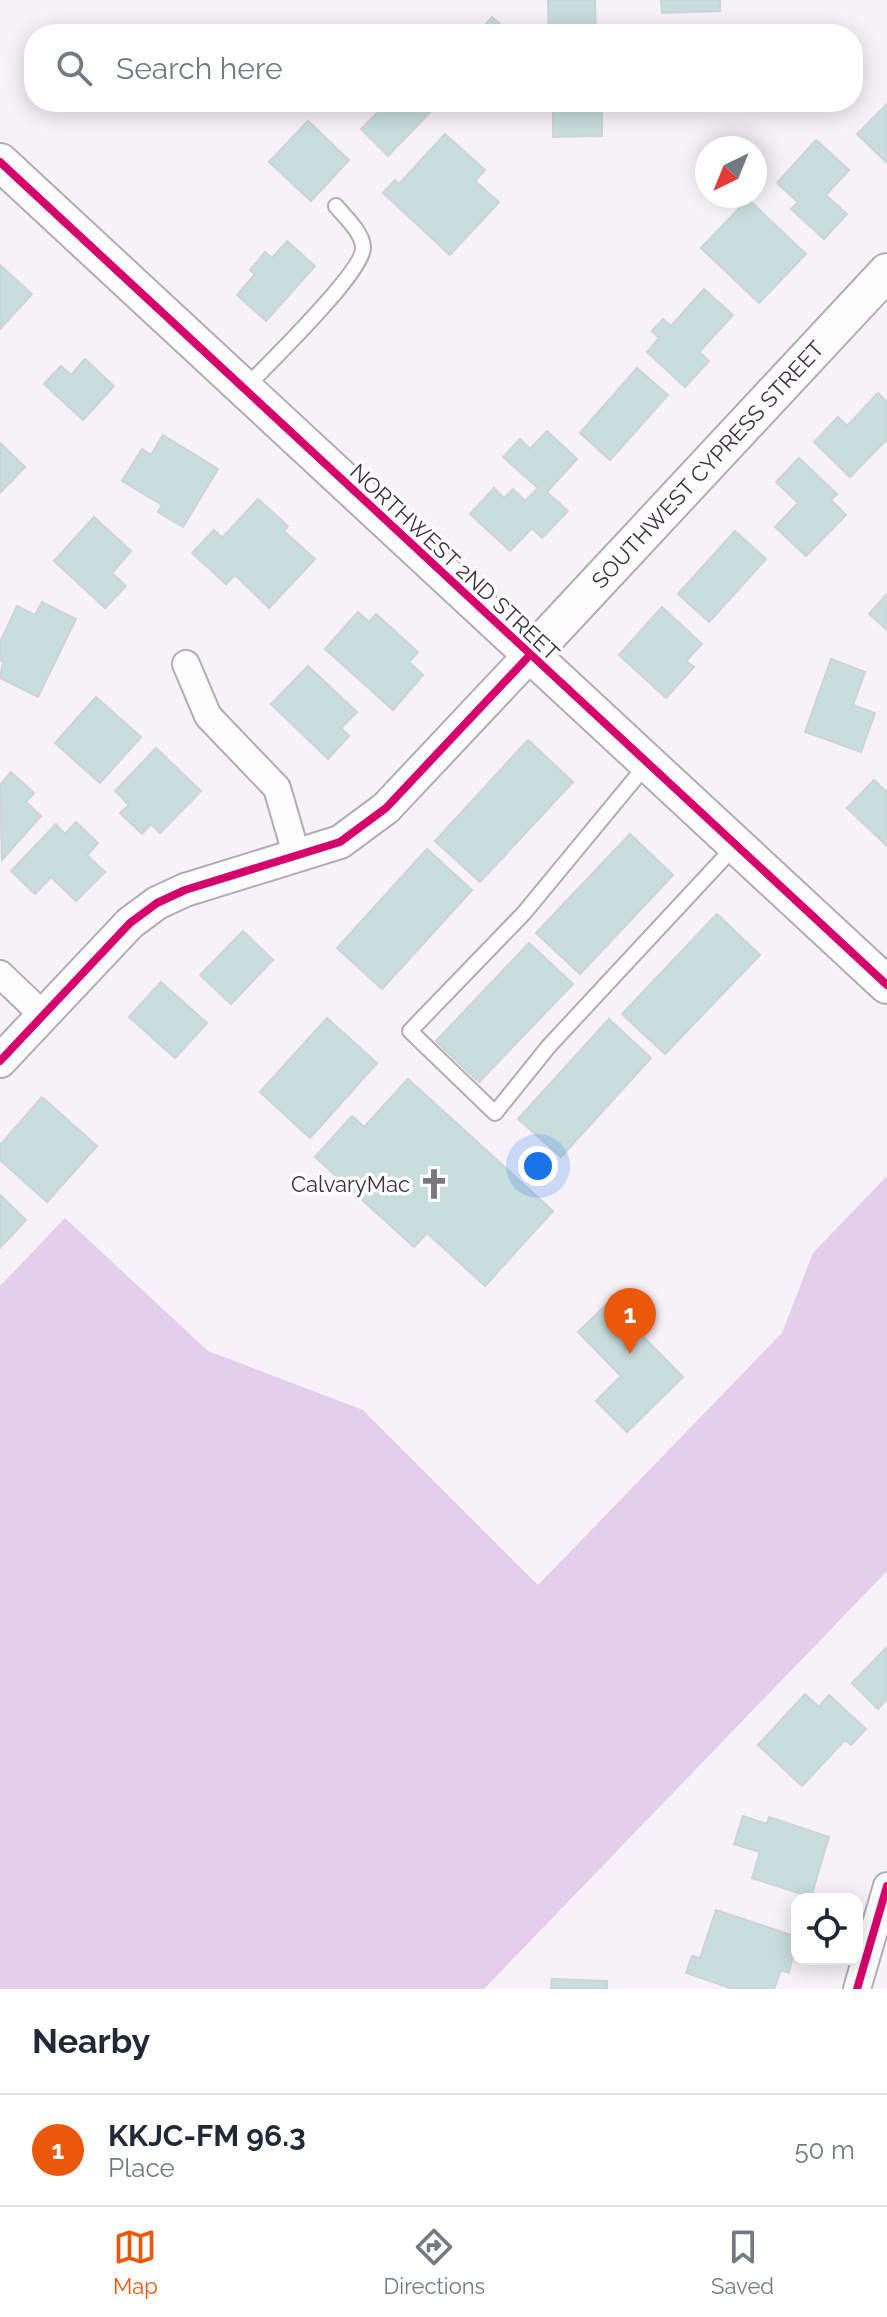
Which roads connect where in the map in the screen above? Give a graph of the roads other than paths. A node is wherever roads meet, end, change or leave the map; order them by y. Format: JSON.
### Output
{"nodes":[{"id":1,"x":1,"y":165,"type":"edge"},
{"id":2,"x":336,"y":206,"type":"dead end"},
{"id":3,"x":887,"y":272,"type":"edge"},
{"id":4,"x":244,"y":390,"type":"junction"},
{"id":5,"x":529,"y":656,"type":"junction"},
{"id":6,"x":186,"y":664,"type":"dead end"},
{"id":7,"x":647,"y":764,"type":"junction"},
{"id":8,"x":736,"y":846,"type":"junction"},
{"id":9,"x":297,"y":857,"type":"junction"},
{"id":10,"x":0,"y":974,"type":"edge"},
{"id":11,"x":887,"y":985,"type":"edge"},
{"id":12,"x":43,"y":1015,"type":"junction"},
{"id":13,"x":0,"y":1061,"type":"edge"},
{"id":14,"x":887,"y":1886,"type":"edge"},
{"id":15,"x":857,"y":1989,"type":"edge"}],
"edges":[{"from":1,"to":4,"type":"main road","name":"NORTHWEST 2ND STREET"},
{"from":2,"to":4,"type":"lane"},
{"from":3,"to":5,"type":"main road","name":"SOUTHWEST CYPRESS STREET"},
{"from":4,"to":5,"type":"main road","name":"NORTHWEST 2ND STREET"},
{"from":5,"to":7,"type":"main road","name":"NORTHWEST 2ND STREET"},
{"from":5,"to":9,"type":"street"},
{"from":6,"to":9,"type":"street"},
{"from":7,"to":8,"type":"main road","name":"NORTHWEST 2ND STREET"},
{"from":7,"to":8,"type":"lane"},
{"from":8,"to":11,"type":"main road","name":"NORTHWEST 2ND STREET"},
{"from":9,"to":12,"type":"street"},
{"from":10,"to":12,"type":"street"},
{"from":12,"to":13,"type":"street"},
{"from":14,"to":15,"type":"street"}]}
